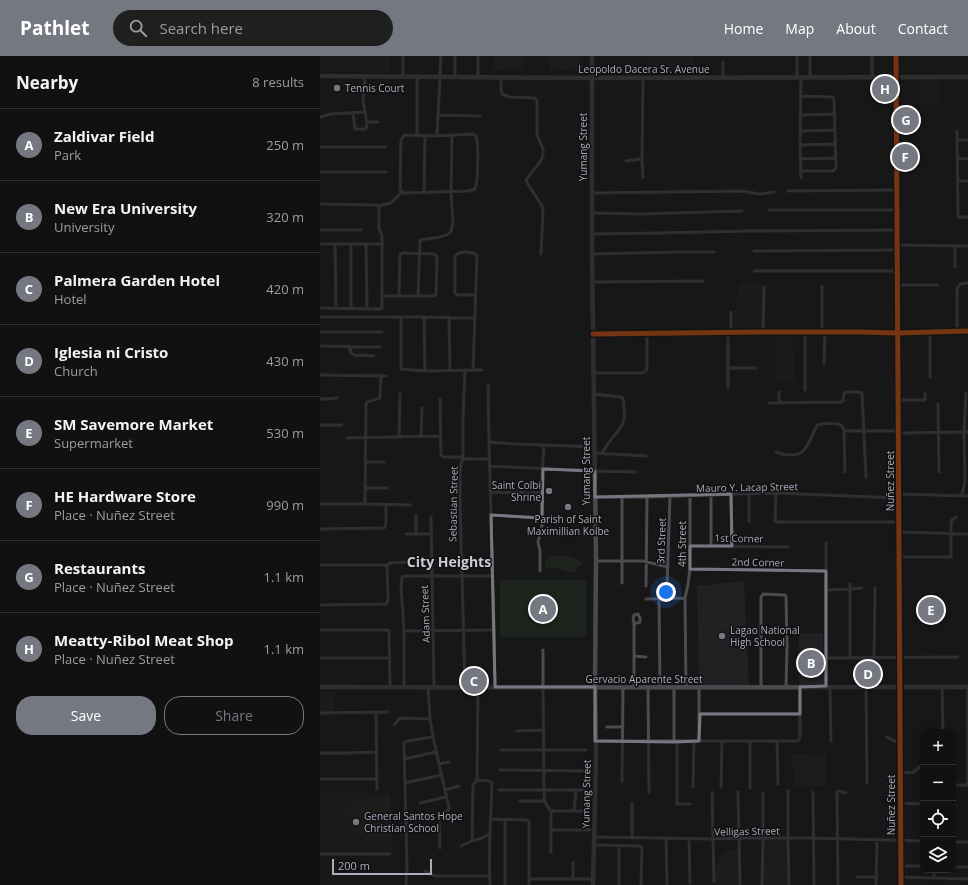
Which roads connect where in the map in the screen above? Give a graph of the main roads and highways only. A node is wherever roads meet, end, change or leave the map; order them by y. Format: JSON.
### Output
{"nodes":[{"id":1,"x":592,"y":56,"type":"edge"},
{"id":2,"x":896,"y":56,"type":"edge"},
{"id":3,"x":320,"y":76,"type":"edge"},
{"id":4,"x":896,"y":77,"type":"junction"},
{"id":5,"x":968,"y":77,"type":"edge"},
{"id":6,"x":592,"y":78,"type":"junction"},
{"id":7,"x":320,"y":687,"type":"edge"},
{"id":8,"x":595,"y":687,"type":"junction"},
{"id":9,"x":900,"y":687,"type":"junction"},
{"id":10,"x":968,"y":687,"type":"edge"},
{"id":11,"x":593,"y":885,"type":"edge"},
{"id":12,"x":901,"y":885,"type":"edge"}],
"edges":[{"from":1,"to":6,"type":"main road","name":"Yumang Street"},
{"from":2,"to":4,"type":"main road","name":"Nuñez Street"},
{"from":3,"to":6,"type":"main road","name":"Leopoldo Dacera Sr. Avenue"},
{"from":4,"to":5,"type":"main road","name":"Leopoldo Dacera Sr. Avenue"},
{"from":4,"to":6,"type":"main road","name":"Leopoldo Dacera Sr. Avenue"},
{"from":4,"to":9,"type":"main road","name":"Nuñez Street"},
{"from":6,"to":8,"type":"main road","name":"Yumang Street"},
{"from":7,"to":8,"type":"main road","name":"Gervacio Aparente Street"},
{"from":8,"to":9,"type":"main road","name":"Gervacio Aparente Street"},
{"from":8,"to":11,"type":"main road","name":"Yumang Street"},
{"from":9,"to":10,"type":"main road","name":"Gervacio Aparente Street"},
{"from":9,"to":12,"type":"main road","name":"Nuñez Street"}]}
